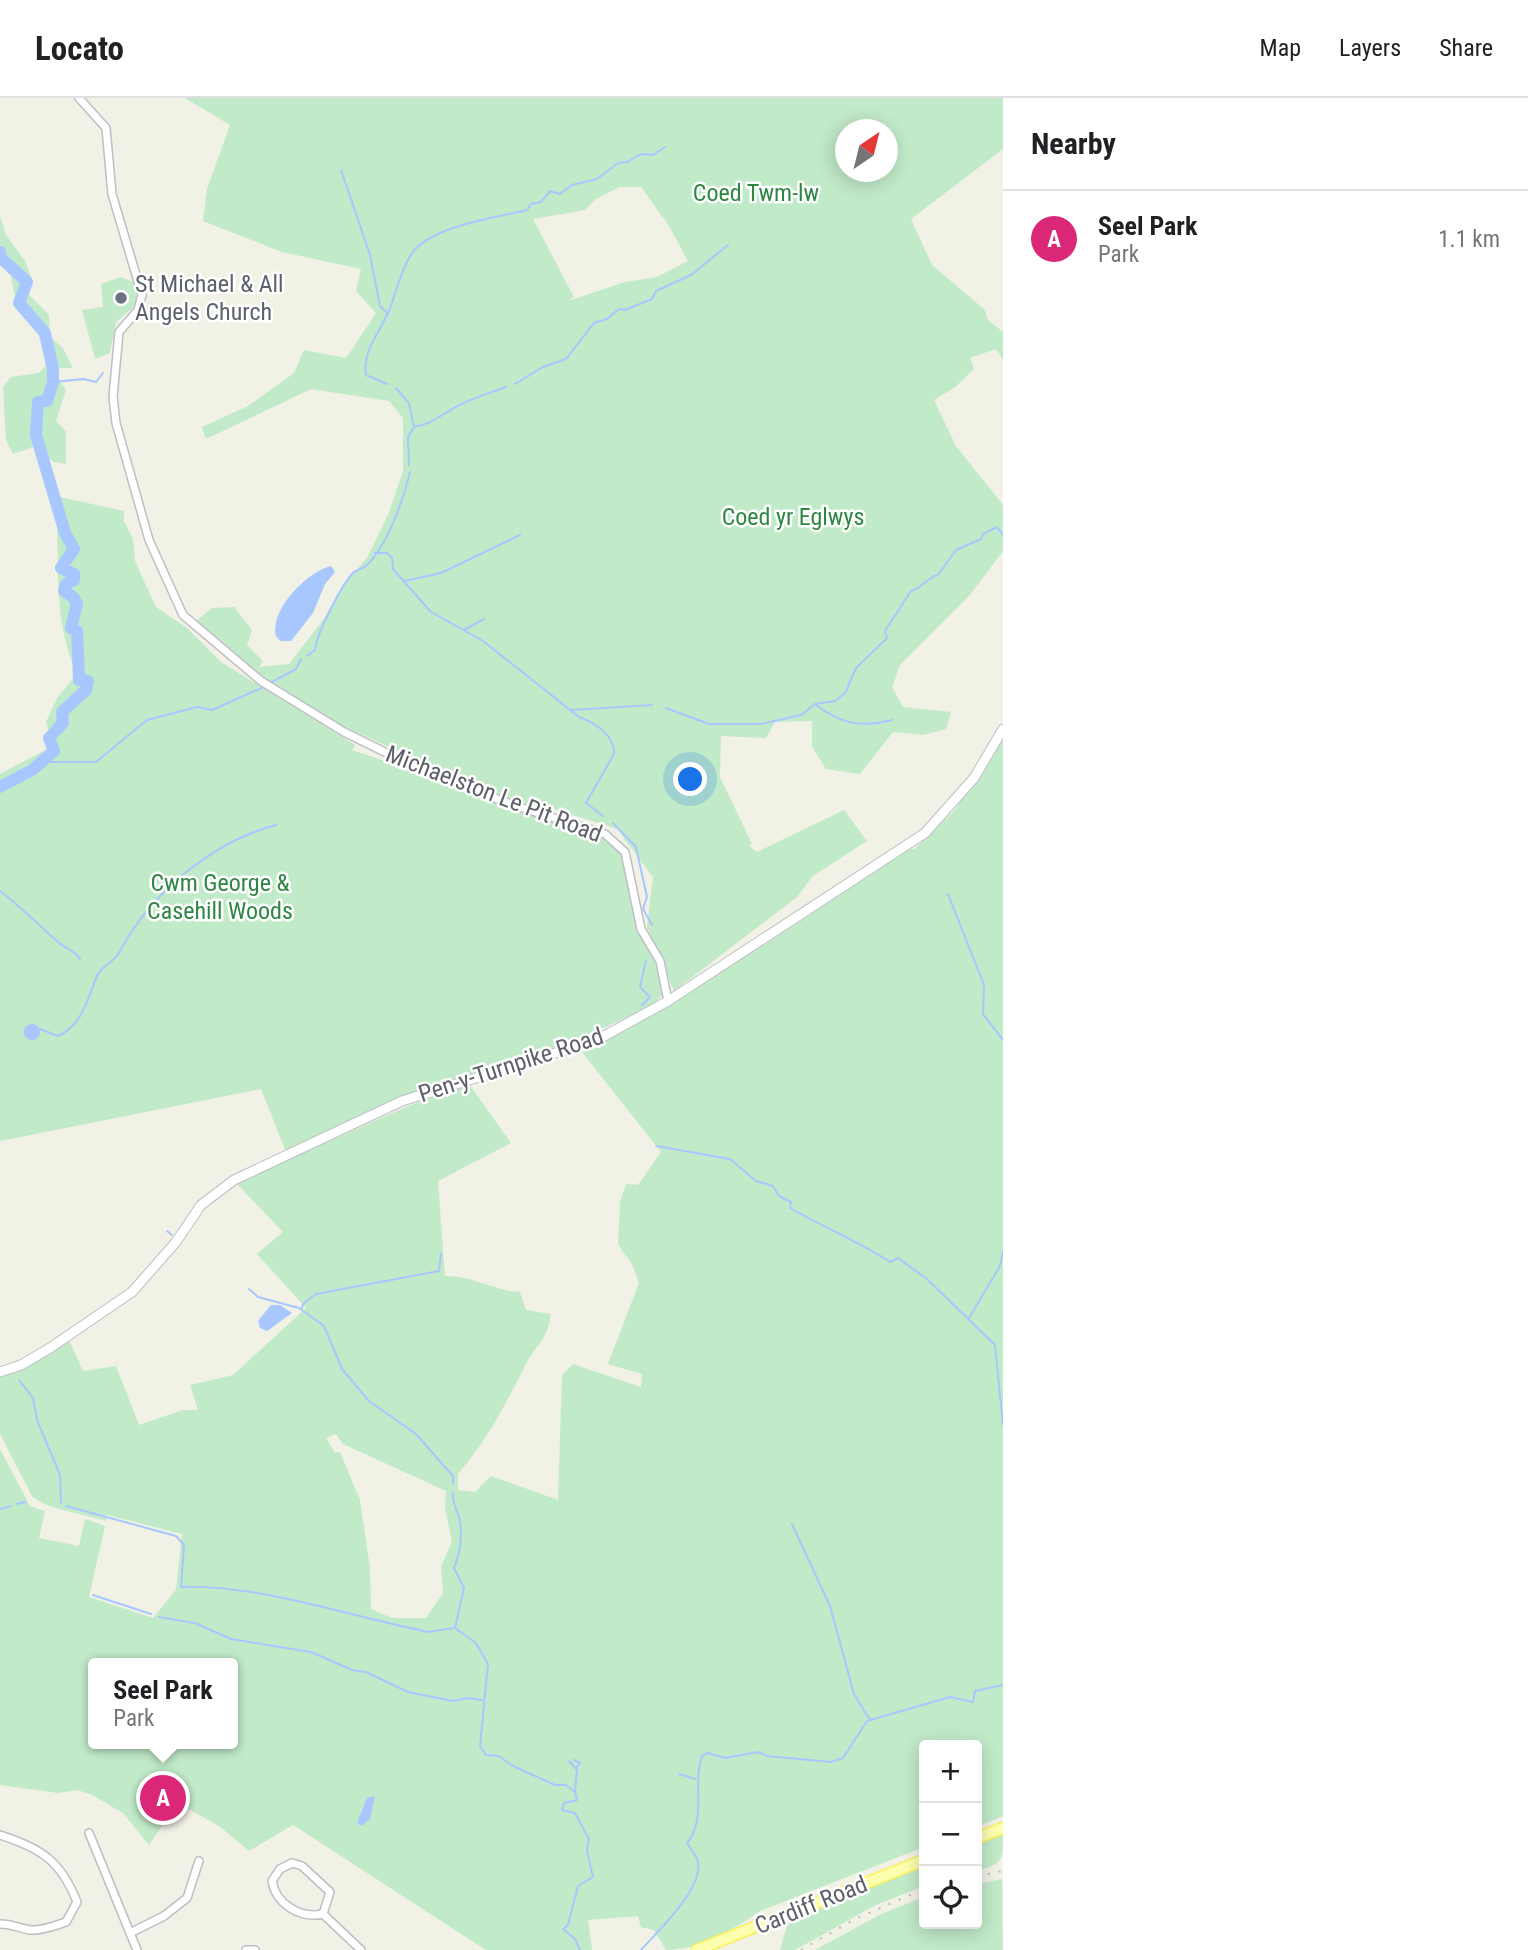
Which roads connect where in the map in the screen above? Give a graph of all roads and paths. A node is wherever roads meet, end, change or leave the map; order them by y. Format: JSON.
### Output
{"nodes":[{"id":1,"x":79,"y":98,"type":"edge"},
{"id":2,"x":1003,"y":729,"type":"edge"},
{"id":3,"x":668,"y":1000,"type":"junction"},
{"id":4,"x":0,"y":1372,"type":"edge"},
{"id":5,"x":1003,"y":1828,"type":"edge"},
{"id":6,"x":89,"y":1833,"type":"dead end"},
{"id":7,"x":0,"y":1835,"type":"edge"},
{"id":8,"x":982,"y":1836,"type":"edge"},
{"id":9,"x":199,"y":1861,"type":"dead end"},
{"id":10,"x":919,"y":1862,"type":"edge"},
{"id":11,"x":323,"y":1914,"type":"junction"},
{"id":12,"x":0,"y":1924,"type":"edge"},
{"id":13,"x":130,"y":1933,"type":"junction"},
{"id":14,"x":137,"y":1950,"type":"edge"},
{"id":15,"x":246,"y":1950,"type":"edge"},
{"id":16,"x":255,"y":1950,"type":"edge"},
{"id":17,"x":361,"y":1950,"type":"edge"},
{"id":18,"x":697,"y":1950,"type":"edge"}],
"edges":[{"from":1,"to":3,"type":"street","name":"Michaelston Le Pit Road"},
{"from":2,"to":3,"type":"street","name":"Pen-y-Turnpike Road"},
{"from":3,"to":4,"type":"street","name":"Pen-y-Turnpike Road"},
{"from":5,"to":8,"type":"main road"},
{"from":6,"to":13,"type":"street"},
{"from":7,"to":12,"type":"street"},
{"from":9,"to":13,"type":"street"},
{"from":10,"to":18,"type":"main road","name":"Cardiff Road"},
{"from":11,"to":11,"type":"street"},
{"from":11,"to":17,"type":"street"},
{"from":13,"to":14,"type":"street"},
{"from":15,"to":16,"type":"street"}]}
